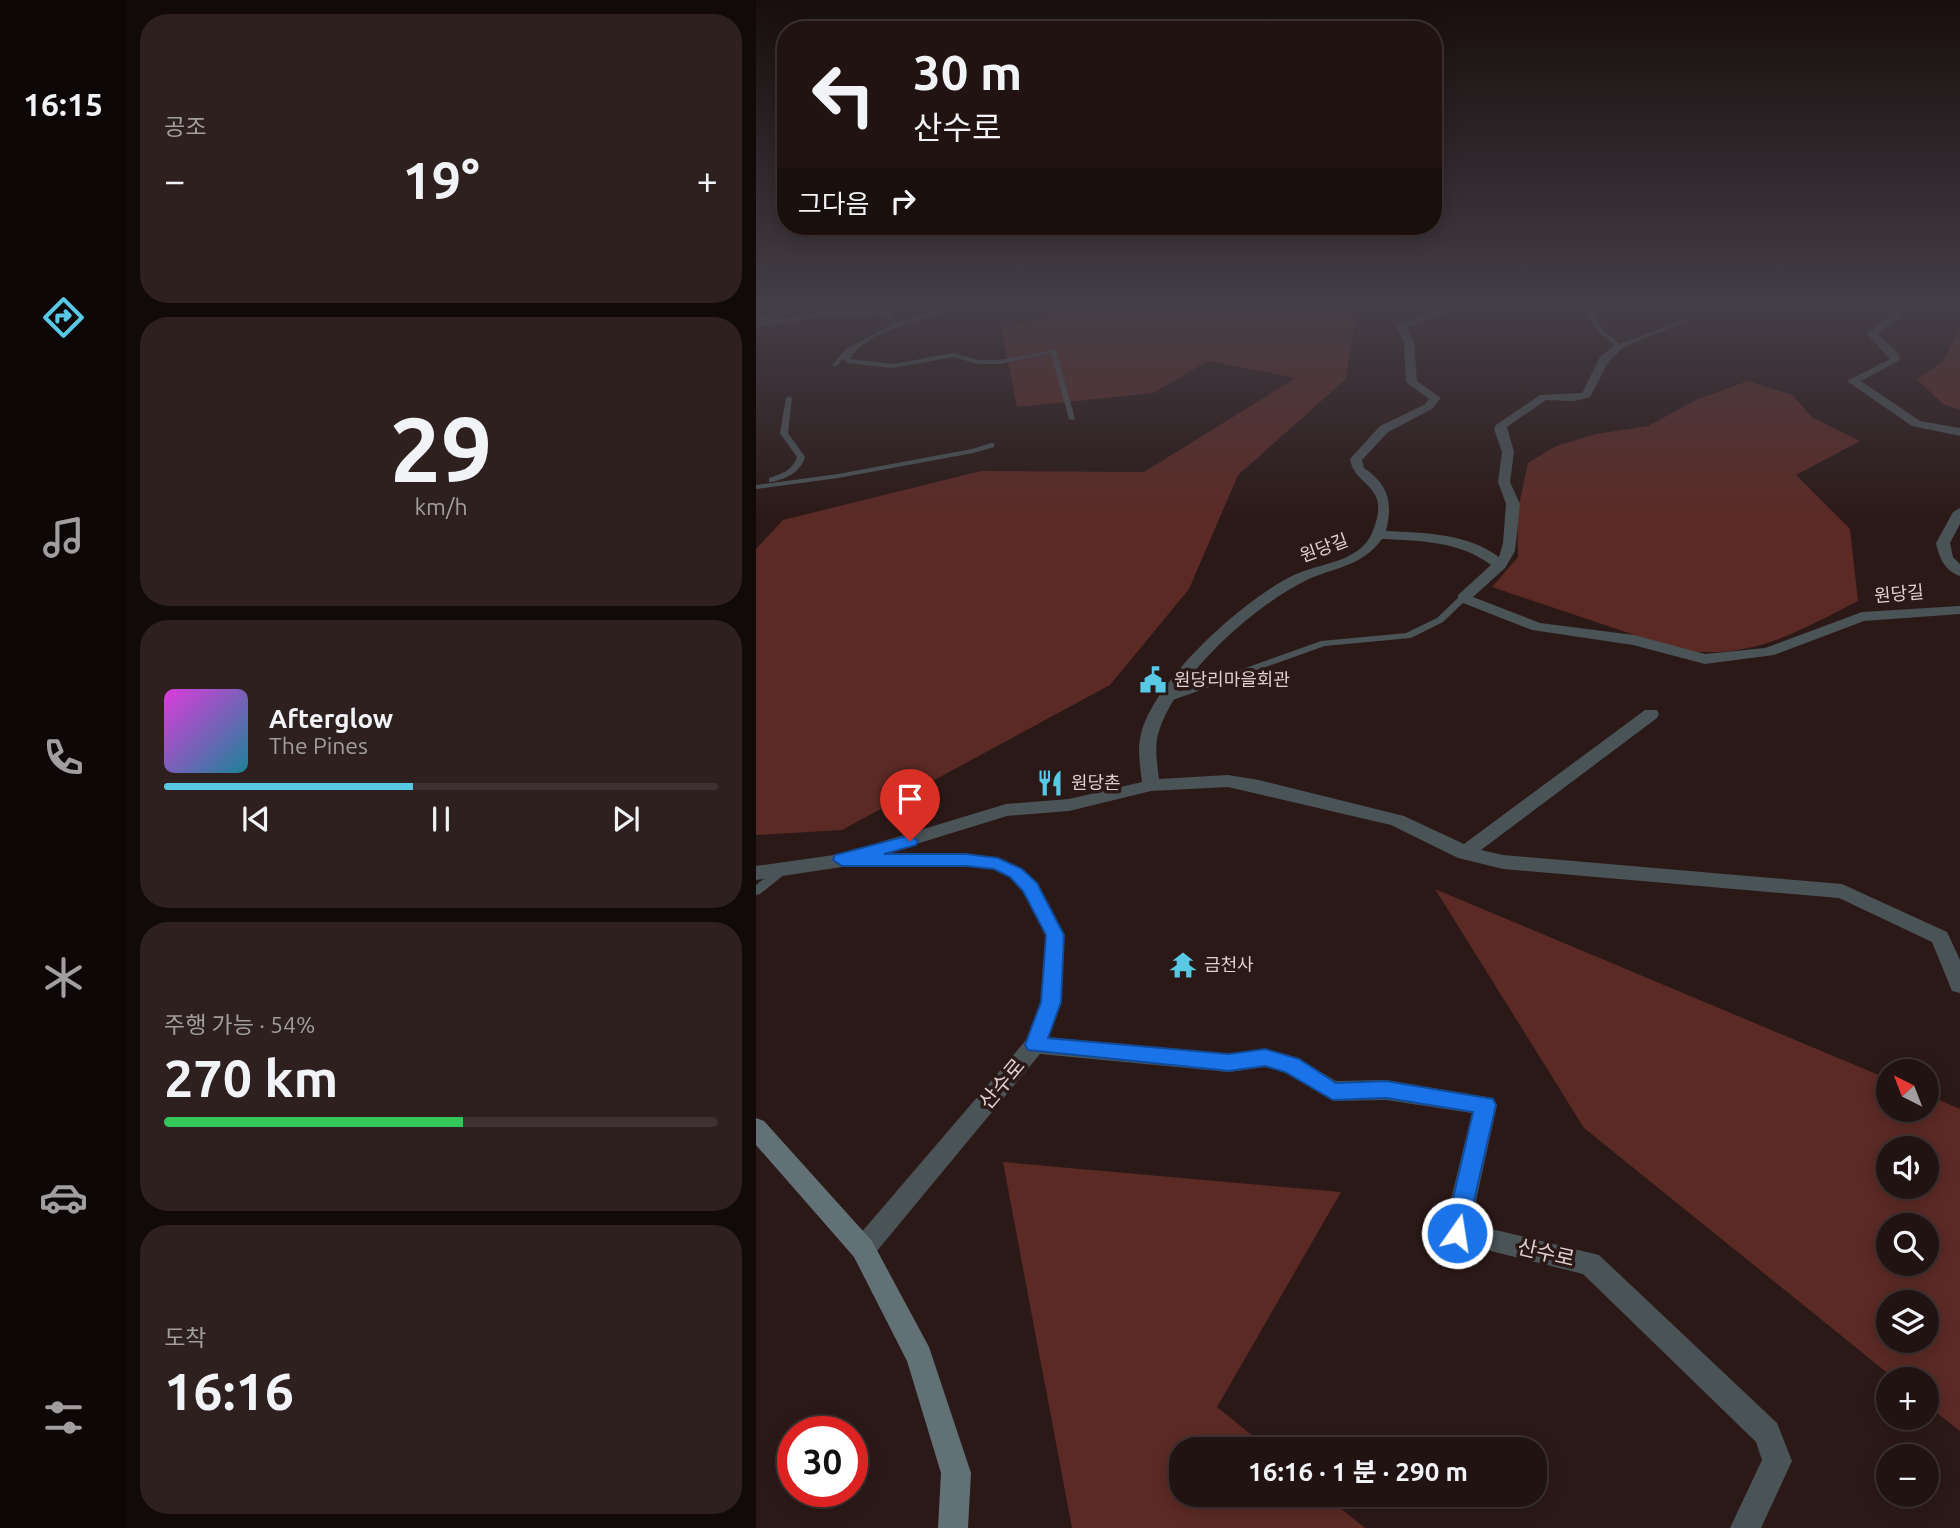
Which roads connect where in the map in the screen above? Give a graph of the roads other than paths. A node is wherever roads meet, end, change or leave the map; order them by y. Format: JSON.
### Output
{"nodes":[{"id":1,"x":1061,"y":377,"type":"edge"},
{"id":2,"x":1412,"y":377,"type":"edge"},
{"id":3,"x":1595,"y":377,"type":"edge"},
{"id":4,"x":1860,"y":377,"type":"edge"},
{"id":5,"x":789,"y":398,"type":"dead end"},
{"id":6,"x":1072,"y":419,"type":"dead end"},
{"id":7,"x":1960,"y":432,"type":"edge"},
{"id":8,"x":991,"y":445,"type":"dead end"},
{"id":9,"x":756,"y":486,"type":"edge"},
{"id":10,"x":1960,"y":512,"type":"edge"},
{"id":11,"x":1378,"y":535,"type":"junction"},
{"id":12,"x":1500,"y":565,"type":"junction"},
{"id":13,"x":1960,"y":572,"type":"edge"},
{"id":14,"x":1463,"y":598,"type":"junction"},
{"id":15,"x":1960,"y":610,"type":"edge"},
{"id":16,"x":1164,"y":700,"type":"junction"},
{"id":17,"x":1651,"y":714,"type":"dead end"},
{"id":18,"x":1151,"y":785,"type":"junction"},
{"id":19,"x":1465,"y":853,"type":"junction"},
{"id":20,"x":842,"y":860,"type":"junction"},
{"id":21,"x":781,"y":871,"type":"junction"},
{"id":22,"x":756,"y":873,"type":"edge"},
{"id":23,"x":756,"y":891,"type":"edge"},
{"id":24,"x":1960,"y":985,"type":"edge"},
{"id":25,"x":1035,"y":1045,"type":"junction"},
{"id":26,"x":756,"y":1128,"type":"edge"},
{"id":27,"x":863,"y":1249,"type":"junction"},
{"id":28,"x":953,"y":1528,"type":"edge"},
{"id":29,"x":1745,"y":1528,"type":"edge"}],
"edges":[{"from":1,"to":6,"type":"lane"},
{"from":2,"to":11,"type":"street"},
{"from":3,"to":12,"type":"street"},
{"from":4,"to":7,"type":"street"},
{"from":5,"to":9,"type":"lane"},
{"from":8,"to":9,"type":"lane"},
{"from":10,"to":13,"type":"street"},
{"from":11,"to":12,"type":"street"},
{"from":11,"to":16,"type":"street","name":"원당길"},
{"from":12,"to":14,"type":"street"},
{"from":14,"to":15,"type":"street","name":"원당길"},
{"from":14,"to":16,"type":"lane"},
{"from":16,"to":18,"type":"street","name":"원당길"},
{"from":17,"to":19,"type":"street"},
{"from":18,"to":19,"type":"street"},
{"from":18,"to":20,"type":"street"},
{"from":19,"to":24,"type":"street"},
{"from":20,"to":21,"type":"street"},
{"from":20,"to":25,"type":"lane"},
{"from":21,"to":22,"type":"street"},
{"from":21,"to":23,"type":"lane"},
{"from":25,"to":27,"type":"street","name":"산수로"},
{"from":25,"to":29,"type":"street","name":"산수로"},
{"from":26,"to":27,"type":"main road"},
{"from":27,"to":28,"type":"main road"}]}
